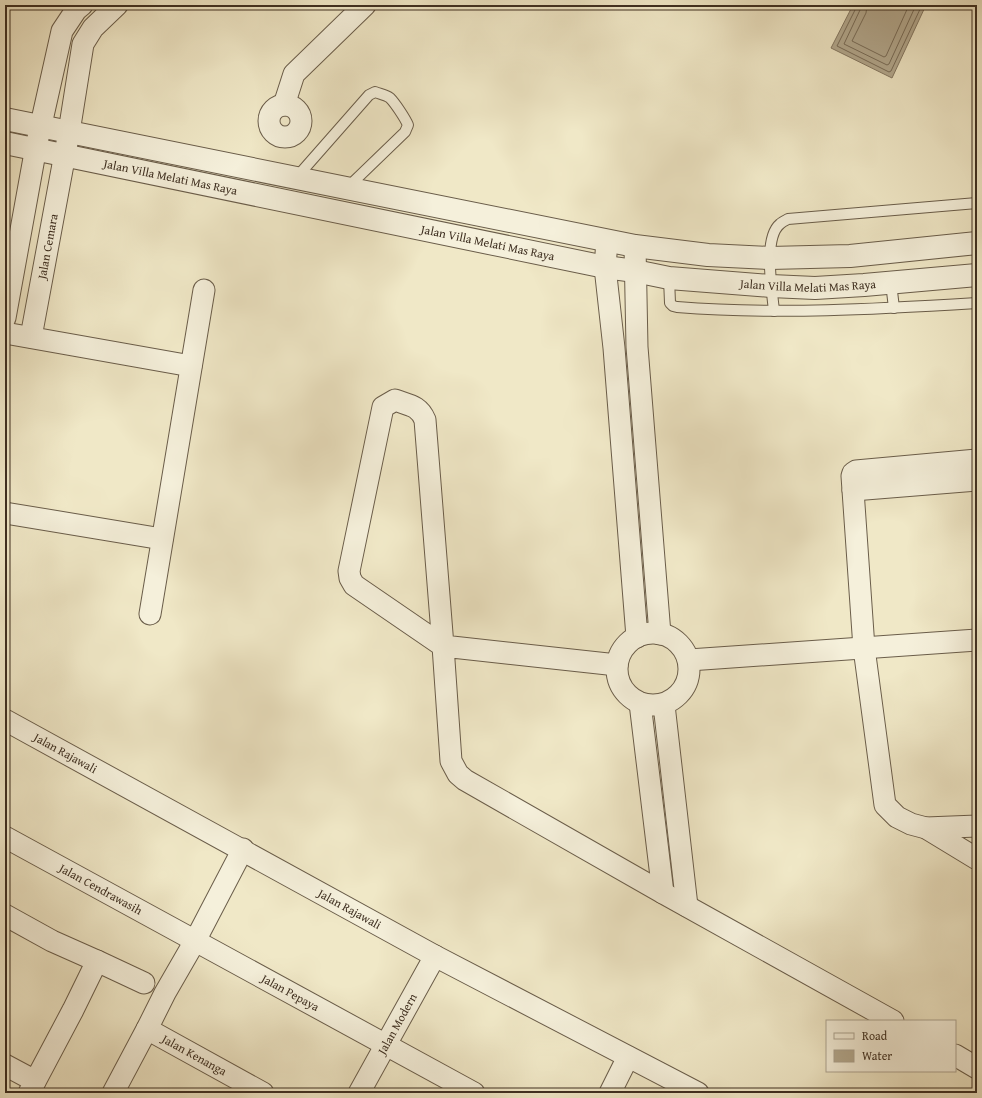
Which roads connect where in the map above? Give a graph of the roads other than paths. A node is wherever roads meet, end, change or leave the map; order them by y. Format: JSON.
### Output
{"nodes":[{"id":1,"x":82,"y":5,"type":"edge"},
{"id":2,"x":117,"y":5,"type":"edge"},
{"id":3,"x":365,"y":5,"type":"edge"},
{"id":4,"x":284,"y":105,"type":"dead end"},
{"id":5,"x":5,"y":119,"type":"edge"},
{"id":6,"x":41,"y":126,"type":"junction"},
{"id":7,"x":69,"y":132,"type":"junction"},
{"id":8,"x":5,"y":144,"type":"edge"},
{"id":9,"x":36,"y":150,"type":"junction"},
{"id":10,"x":64,"y":155,"type":"junction"},
{"id":11,"x":296,"y":178,"type":"junction"},
{"id":12,"x":346,"y":188,"type":"junction"},
{"id":13,"x":977,"y":203,"type":"edge"},
{"id":14,"x":607,"y":241,"type":"junction"},
{"id":15,"x":977,"y":243,"type":"edge"},
{"id":16,"x":635,"y":246,"type":"junction"},
{"id":17,"x":770,"y":258,"type":"junction"},
{"id":18,"x":605,"y":267,"type":"junction"},
{"id":19,"x":635,"y":271,"type":"junction"},
{"id":20,"x":977,"y":275,"type":"edge"},
{"id":21,"x":669,"y":278,"type":"junction"},
{"id":22,"x":891,"y":283,"type":"junction"},
{"id":23,"x":771,"y":286,"type":"junction"},
{"id":24,"x":204,"y":290,"type":"dead end"},
{"id":25,"x":977,"y":302,"type":"edge"},
{"id":26,"x":894,"y":308,"type":"junction"},
{"id":27,"x":774,"y":311,"type":"junction"},
{"id":28,"x":5,"y":318,"type":"edge"},
{"id":29,"x":5,"y":332,"type":"edge"},
{"id":30,"x":31,"y":337,"type":"junction"},
{"id":31,"x":191,"y":366,"type":"junction"},
{"id":32,"x":977,"y":460,"type":"edge"},
{"id":33,"x":977,"y":480,"type":"edge"},
{"id":34,"x":853,"y":490,"type":"junction"},
{"id":35,"x":5,"y":513,"type":"edge"},
{"id":36,"x":162,"y":539,"type":"junction"},
{"id":37,"x":150,"y":614,"type":"dead end"},
{"id":38,"x":660,"y":634,"type":"junction"},
{"id":39,"x":637,"y":637,"type":"junction"},
{"id":40,"x":977,"y":640,"type":"edge"},
{"id":41,"x":443,"y":646,"type":"junction"},
{"id":42,"x":864,"y":648,"type":"junction"},
{"id":43,"x":689,"y":660,"type":"junction"},
{"id":44,"x":617,"y":665,"type":"junction"},
{"id":45,"x":640,"y":703,"type":"junction"},
{"id":46,"x":664,"y":704,"type":"junction"},
{"id":47,"x":5,"y":720,"type":"edge"},
{"id":48,"x":977,"y":826,"type":"edge"},
{"id":49,"x":926,"y":828,"type":"junction"},
{"id":50,"x":5,"y":837,"type":"edge"},
{"id":51,"x":243,"y":849,"type":"junction"},
{"id":52,"x":977,"y":859,"type":"edge"},
{"id":53,"x":663,"y":893,"type":"junction"},
{"id":54,"x":687,"y":906,"type":"junction"},
{"id":55,"x":5,"y":915,"type":"edge"},
{"id":56,"x":195,"y":941,"type":"junction"},
{"id":57,"x":435,"y":956,"type":"junction"},
{"id":58,"x":97,"y":960,"type":"junction"},
{"id":59,"x":144,"y":982,"type":"dead end"},
{"id":60,"x":891,"y":1020,"type":"edge"},
{"id":61,"x":147,"y":1029,"type":"junction"},
{"id":62,"x":385,"y":1044,"type":"junction"},
{"id":63,"x":956,"y":1056,"type":"edge"},
{"id":64,"x":628,"y":1057,"type":"junction"},
{"id":65,"x":5,"y":1065,"type":"edge"},
{"id":66,"x":977,"y":1068,"type":"edge"},
{"id":67,"x":32,"y":1087,"type":"edge"},
{"id":68,"x":113,"y":1093,"type":"edge"},
{"id":69,"x":263,"y":1093,"type":"edge"},
{"id":70,"x":358,"y":1093,"type":"edge"},
{"id":71,"x":474,"y":1093,"type":"edge"},
{"id":72,"x":610,"y":1093,"type":"edge"},
{"id":73,"x":698,"y":1093,"type":"edge"}],
"edges":[{"from":1,"to":6,"type":"street"},
{"from":2,"to":7,"type":"street","name":"Jalan Cemara"},
{"from":3,"to":4,"type":"street"},
{"from":5,"to":6,"type":"street","name":"Jalan Villa Melati Mas Raya"},
{"from":6,"to":7,"type":"street","name":"Jalan Villa Melati Mas Raya"},
{"from":6,"to":9,"type":"street"},
{"from":7,"to":10,"type":"street","name":"Jalan Cemara"},
{"from":7,"to":11,"type":"street","name":"Jalan Villa Melati Mas Raya"},
{"from":8,"to":9,"type":"street","name":"Jalan Villa Melati Mas Raya"},
{"from":9,"to":10,"type":"street","name":"Jalan Villa Melati Mas Raya"},
{"from":9,"to":28,"type":"street"},
{"from":10,"to":18,"type":"street","name":"Jalan Villa Melati Mas Raya"},
{"from":10,"to":30,"type":"street","name":"Jalan Cemara"},
{"from":11,"to":12,"type":"street","name":"Jalan Villa Melati Mas Raya"},
{"from":11,"to":12,"type":"lane"},
{"from":12,"to":14,"type":"street","name":"Jalan Villa Melati Mas Raya"},
{"from":13,"to":17,"type":"lane"},
{"from":14,"to":16,"type":"street","name":"Jalan Villa Melati Mas Raya"},
{"from":14,"to":18,"type":"street"},
{"from":15,"to":17,"type":"street","name":"Jalan Villa Melati Mas Raya"},
{"from":16,"to":17,"type":"street","name":"Jalan Villa Melati Mas Raya"},
{"from":16,"to":19,"type":"street"},
{"from":17,"to":23,"type":"lane"},
{"from":18,"to":19,"type":"street","name":"Jalan Villa Melati Mas Raya"},
{"from":18,"to":39,"type":"street"},
{"from":19,"to":21,"type":"street","name":"Jalan Villa Melati Mas Raya"},
{"from":19,"to":38,"type":"street"},
{"from":20,"to":22,"type":"street","name":"Jalan Villa Melati Mas Raya"},
{"from":21,"to":23,"type":"street","name":"Jalan Villa Melati Mas Raya"},
{"from":21,"to":27,"type":"lane"},
{"from":22,"to":23,"type":"street","name":"Jalan Villa Melati Mas Raya"},
{"from":22,"to":26,"type":"lane"},
{"from":23,"to":27,"type":"lane"},
{"from":24,"to":31,"type":"street"},
{"from":25,"to":26,"type":"lane"},
{"from":26,"to":27,"type":"lane"},
{"from":29,"to":30,"type":"street"},
{"from":30,"to":31,"type":"street"},
{"from":31,"to":36,"type":"street"},
{"from":32,"to":34,"type":"street"},
{"from":33,"to":34,"type":"street"},
{"from":34,"to":42,"type":"street"},
{"from":35,"to":36,"type":"street"},
{"from":36,"to":37,"type":"street"},
{"from":38,"to":39,"type":"street"},
{"from":38,"to":43,"type":"street"},
{"from":39,"to":44,"type":"street"},
{"from":40,"to":42,"type":"street"},
{"from":41,"to":41,"type":"street"},
{"from":41,"to":44,"type":"street"},
{"from":41,"to":53,"type":"street"},
{"from":42,"to":43,"type":"street"},
{"from":42,"to":49,"type":"street"},
{"from":43,"to":46,"type":"street"},
{"from":44,"to":45,"type":"street"},
{"from":45,"to":46,"type":"street"},
{"from":45,"to":53,"type":"street"},
{"from":46,"to":54,"type":"street"},
{"from":47,"to":51,"type":"street","name":"Jalan Rajawali"},
{"from":48,"to":49,"type":"street"},
{"from":49,"to":52,"type":"street"},
{"from":50,"to":56,"type":"street","name":"Jalan Cendrawasih"},
{"from":51,"to":56,"type":"street"},
{"from":51,"to":57,"type":"street","name":"Jalan Rajawali"},
{"from":53,"to":54,"type":"street"},
{"from":54,"to":60,"type":"street"},
{"from":55,"to":58,"type":"street"},
{"from":56,"to":61,"type":"street"},
{"from":56,"to":62,"type":"street","name":"Jalan Pepaya"},
{"from":57,"to":62,"type":"street","name":"Jalan Modern"},
{"from":57,"to":64,"type":"street","name":"Jalan Rajawali"},
{"from":58,"to":59,"type":"street"},
{"from":58,"to":67,"type":"street"},
{"from":61,"to":68,"type":"street"},
{"from":61,"to":69,"type":"street","name":"Jalan Kenanga"},
{"from":62,"to":70,"type":"street","name":"Jalan Modern"},
{"from":62,"to":71,"type":"street","name":"Jalan Pepaya"},
{"from":63,"to":66,"type":"street"},
{"from":64,"to":72,"type":"street"},
{"from":64,"to":73,"type":"street","name":"Jalan Rajawali"},
{"from":65,"to":67,"type":"street"}]}
